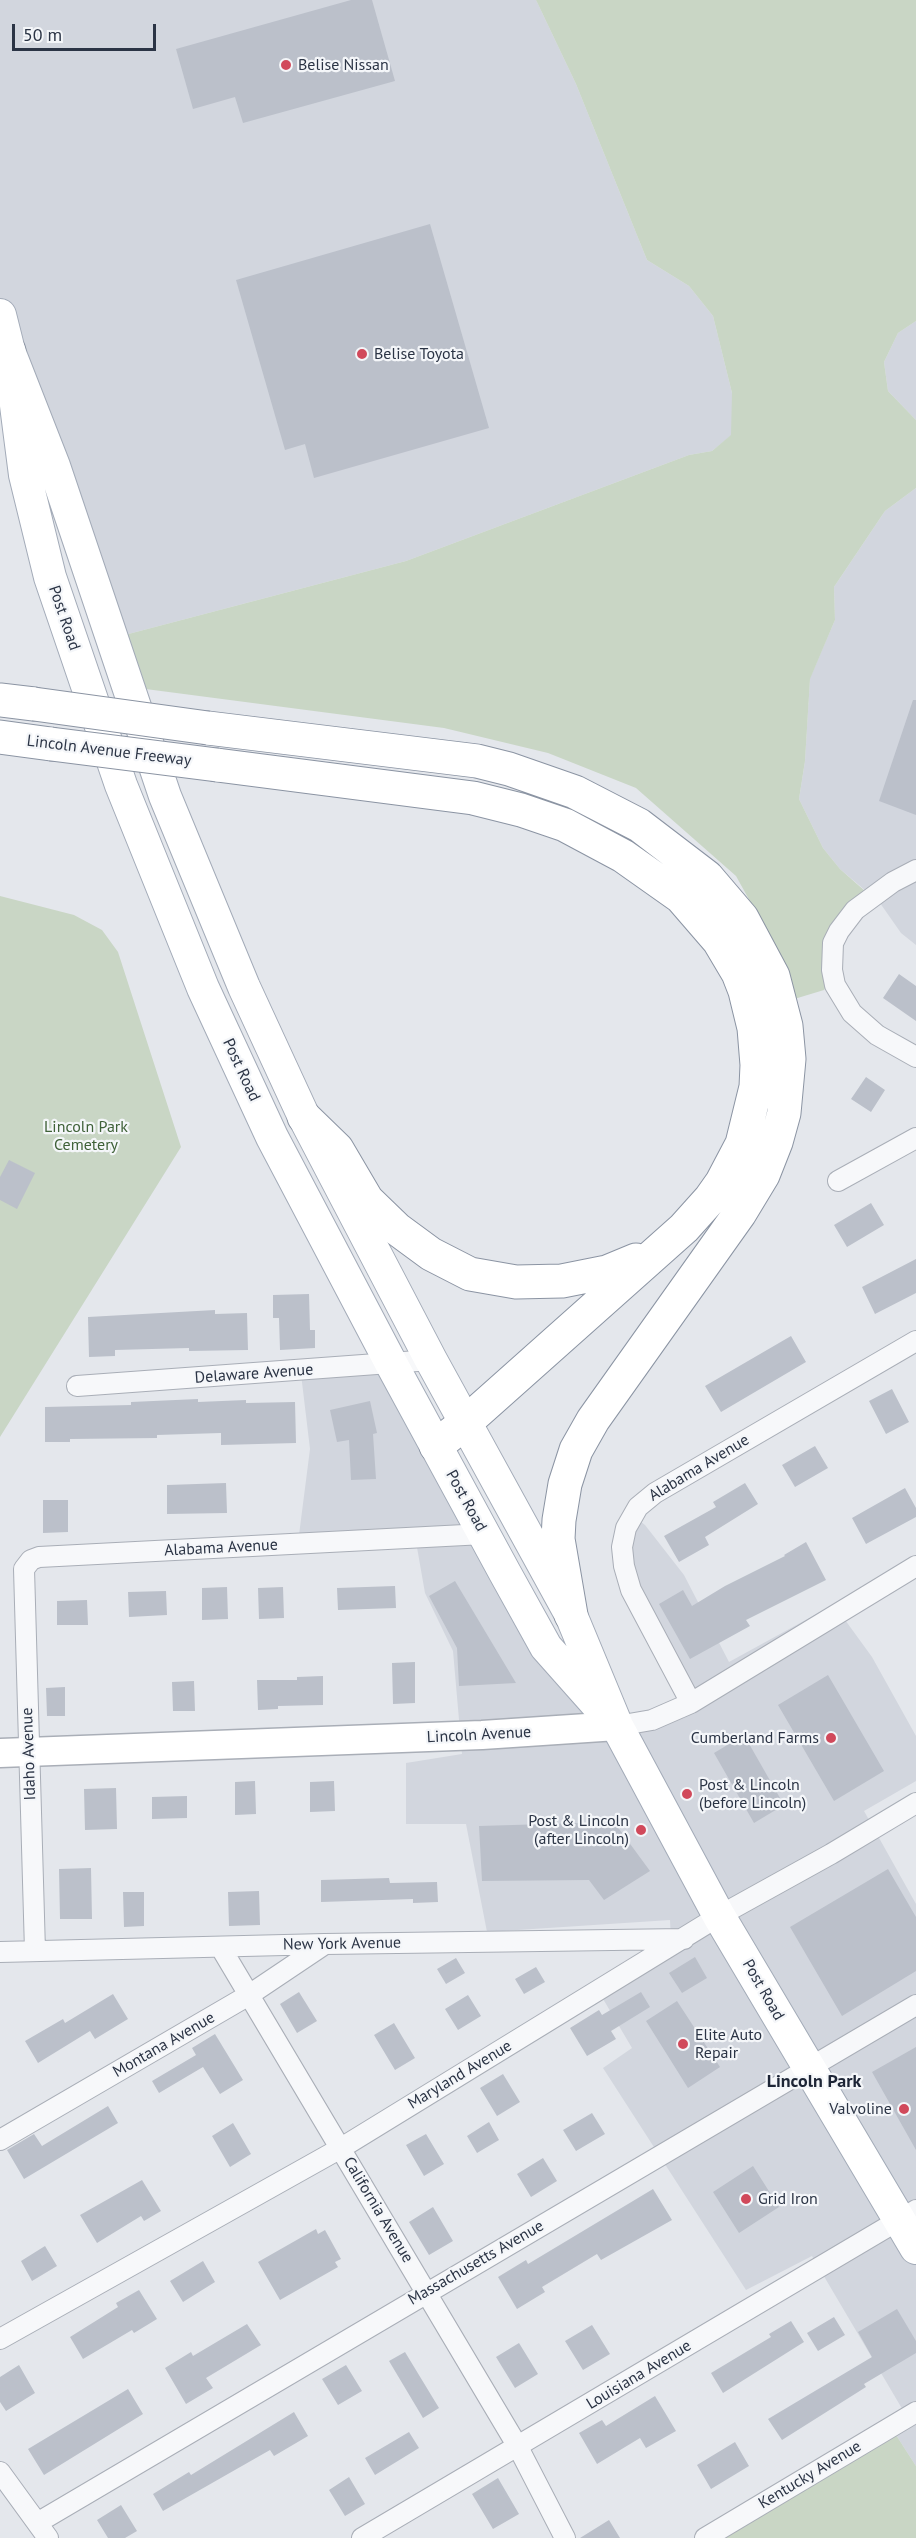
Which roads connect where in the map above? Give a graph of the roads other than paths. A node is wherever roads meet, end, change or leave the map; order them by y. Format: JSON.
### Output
{"nodes":[{"id":1,"x":0,"y":315,"type":"edge"},
{"id":2,"x":4,"y":352,"type":"edge"},
{"id":3,"x":0,"y":700,"type":"edge"},
{"id":4,"x":0,"y":737,"type":"edge"},
{"id":5,"x":916,"y":870,"type":"edge"},
{"id":6,"x":916,"y":1057,"type":"edge"},
{"id":7,"x":304,"y":1117,"type":"junction"},
{"id":8,"x":916,"y":1138,"type":"edge"},
{"id":9,"x":838,"y":1181,"type":"dead end"},
{"id":10,"x":669,"y":1240,"type":"junction"},
{"id":11,"x":916,"y":1341,"type":"edge"},
{"id":12,"x":431,"y":1360,"type":"junction"},
{"id":13,"x":392,"y":1365,"type":"junction"},
{"id":14,"x":77,"y":1386,"type":"dead end"},
{"id":15,"x":465,"y":1423,"type":"junction"},
{"id":16,"x":436,"y":1446,"type":"junction"},
{"id":17,"x":484,"y":1534,"type":"junction"},
{"id":18,"x":31,"y":1560,"type":"joint"},
{"id":19,"x":916,"y":1566,"type":"edge"},
{"id":20,"x":571,"y":1615,"type":"junction"},
{"id":21,"x":691,"y":1703,"type":"junction"},
{"id":22,"x":617,"y":1726,"type":"junction"},
{"id":23,"x":29,"y":1752,"type":"junction"},
{"id":24,"x":0,"y":1753,"type":"edge"},
{"id":25,"x":916,"y":1803,"type":"edge"},
{"id":26,"x":719,"y":1916,"type":"junction"},
{"id":27,"x":684,"y":1939,"type":"junction"},
{"id":28,"x":324,"y":1944,"type":"junction"},
{"id":29,"x":221,"y":1948,"type":"junction"},
{"id":30,"x":35,"y":1951,"type":"junction"},
{"id":31,"x":0,"y":1952,"type":"edge"},
{"id":32,"x":249,"y":1995,"type":"junction"},
{"id":33,"x":916,"y":2005,"type":"edge"},
{"id":34,"x":809,"y":2068,"type":"junction"},
{"id":35,"x":0,"y":2140,"type":"edge"},
{"id":36,"x":341,"y":2148,"type":"junction"},
{"id":37,"x":908,"y":2215,"type":"edge"},
{"id":38,"x":916,"y":2248,"type":"edge"},
{"id":39,"x":427,"y":2292,"type":"junction"},
{"id":40,"x":0,"y":2339,"type":"edge"},
{"id":41,"x":916,"y":2412,"type":"edge"},
{"id":42,"x":518,"y":2447,"type":"junction"},
{"id":43,"x":0,"y":2472,"type":"edge"},
{"id":44,"x":43,"y":2530,"type":"edge"},
{"id":45,"x":362,"y":2538,"type":"edge"},
{"id":46,"x":565,"y":2538,"type":"edge"},
{"id":47,"x":705,"y":2538,"type":"edge"}],
"edges":[{"from":1,"to":2,"type":"main road","name":"Post Road"},
{"from":2,"to":7,"type":"main road","name":"Post Road"},
{"from":2,"to":13,"type":"main road","name":"Post Road"},
{"from":3,"to":20,"type":"highway","bridge":true},
{"from":4,"to":10,"type":"highway","name":"Lincoln Avenue Freeway","bridge":true},
{"from":5,"to":6,"type":"street"},
{"from":7,"to":10,"type":"highway"},
{"from":7,"to":12,"type":"main road","name":"Post Road"},
{"from":8,"to":9,"type":"street"},
{"from":10,"to":15,"type":"highway"},
{"from":11,"to":21,"type":"street","name":"Alabama Avenue"},
{"from":12,"to":13,"type":"street","name":"Delaware Avenue"},
{"from":12,"to":15,"type":"main road","name":"Post Road"},
{"from":13,"to":14,"type":"street","name":"Delaware Avenue"},
{"from":13,"to":16,"type":"main road","name":"Post Road"},
{"from":15,"to":16,"type":"highway"},
{"from":15,"to":20,"type":"main road","name":"Post Road"},
{"from":16,"to":17,"type":"main road","name":"Post Road"},
{"from":17,"to":18,"type":"street","name":"Alabama Avenue"},
{"from":17,"to":22,"type":"main road","name":"Post Road"},
{"from":18,"to":23,"type":"street","name":"Idaho Avenue"},
{"from":19,"to":21,"type":"street","name":"Lincoln Avenue"},
{"from":20,"to":22,"type":"main road","name":"Post Road"},
{"from":21,"to":22,"type":"street","name":"Lincoln Avenue"},
{"from":22,"to":23,"type":"street","name":"Lincoln Avenue"},
{"from":22,"to":26,"type":"main road","name":"Post Road"},
{"from":23,"to":24,"type":"street","name":"Lincoln Avenue"},
{"from":23,"to":30,"type":"street","name":"Idaho Avenue"},
{"from":25,"to":26,"type":"street","name":"Maryland Avenue"},
{"from":26,"to":27,"type":"street","name":"Maryland Avenue"},
{"from":26,"to":34,"type":"main road","name":"Post Road"},
{"from":27,"to":28,"type":"street","name":"New York Avenue"},
{"from":27,"to":36,"type":"street","name":"Maryland Avenue"},
{"from":28,"to":29,"type":"street","name":"New York Avenue"},
{"from":28,"to":32,"type":"street","name":"Montana Avenue"},
{"from":29,"to":30,"type":"street","name":"New York Avenue"},
{"from":29,"to":32,"type":"street","name":"California Avenue"},
{"from":30,"to":31,"type":"street","name":"New York Avenue"},
{"from":32,"to":35,"type":"street","name":"Montana Avenue"},
{"from":32,"to":36,"type":"street","name":"California Avenue"},
{"from":33,"to":34,"type":"street","name":"Massachusetts Avenue"},
{"from":34,"to":37,"type":"main road","name":"Post Road"},
{"from":34,"to":39,"type":"street","name":"Massachusetts Avenue"},
{"from":36,"to":39,"type":"street","name":"California Avenue"},
{"from":36,"to":40,"type":"street","name":"Maryland Avenue"},
{"from":37,"to":38,"type":"main road","name":"Post Road"},
{"from":37,"to":42,"type":"street","name":"Louisiana Avenue"},
{"from":39,"to":42,"type":"street","name":"California Avenue"},
{"from":39,"to":44,"type":"street","name":"Massachusetts Avenue"},
{"from":41,"to":47,"type":"street","name":"Kentucky Avenue"},
{"from":42,"to":45,"type":"street","name":"Louisiana Avenue"},
{"from":42,"to":46,"type":"street","name":"California Avenue"},
{"from":43,"to":44,"type":"street"}]}
